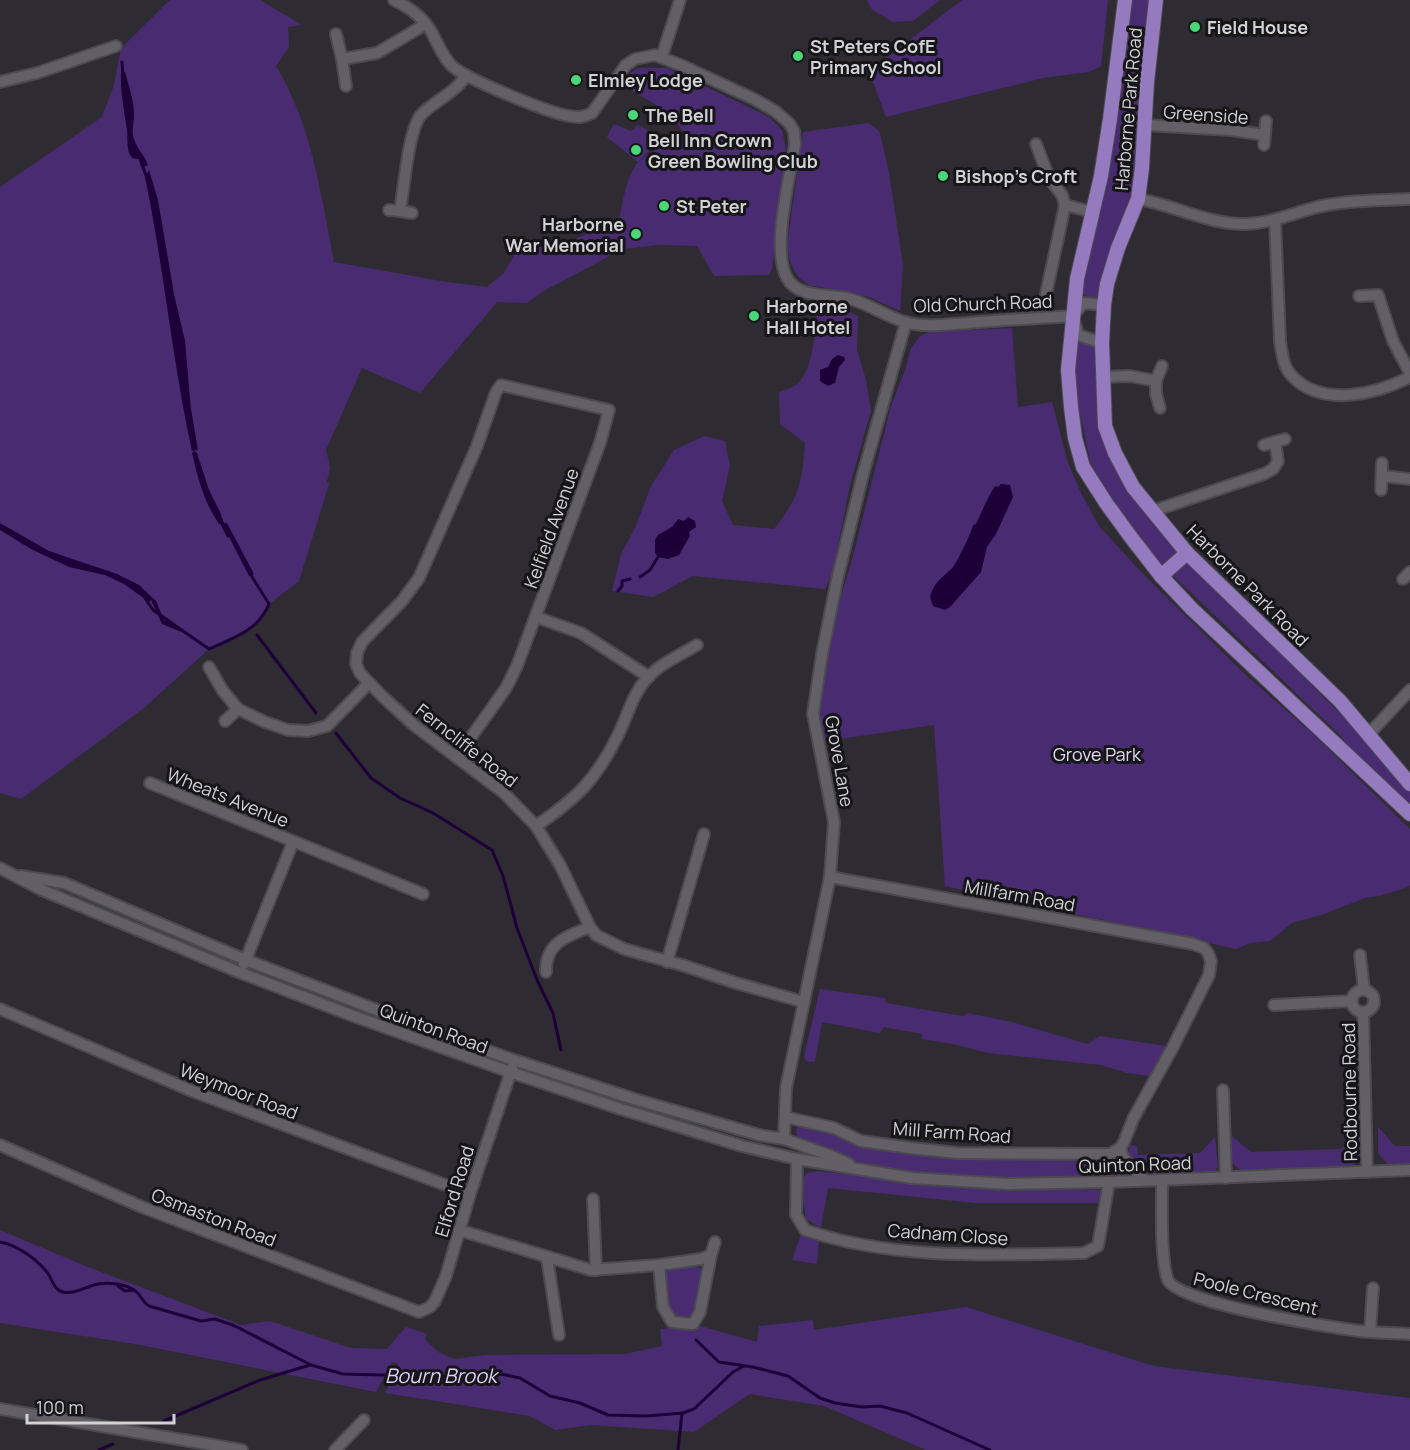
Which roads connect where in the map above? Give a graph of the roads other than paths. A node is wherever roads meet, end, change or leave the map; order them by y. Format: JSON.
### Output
{"nodes":[{"id":1,"x":394,"y":0,"type":"edge"},
{"id":2,"x":680,"y":0,"type":"edge"},
{"id":3,"x":1125,"y":0,"type":"edge"},
{"id":4,"x":1156,"y":0,"type":"edge"},
{"id":5,"x":414,"y":4,"type":"edge"},
{"id":6,"x":426,"y":24,"type":"junction"},
{"id":7,"x":336,"y":34,"type":"dead end"},
{"id":8,"x":116,"y":46,"type":"dead end"},
{"id":9,"x":662,"y":56,"type":"junction"},
{"id":10,"x":342,"y":59,"type":"junction"},
{"id":11,"x":466,"y":75,"type":"junction"},
{"id":12,"x":0,"y":82,"type":"edge"},
{"id":13,"x":346,"y":86,"type":"dead end"},
{"id":14,"x":1266,"y":121,"type":"dead end"},
{"id":15,"x":1145,"y":125,"type":"junction"},
{"id":16,"x":1036,"y":144,"type":"dead end"},
{"id":17,"x":1138,"y":199,"type":"junction"},
{"id":18,"x":1410,"y":199,"type":"edge"},
{"id":19,"x":1065,"y":205,"type":"junction"},
{"id":20,"x":1093,"y":212,"type":"junction"},
{"id":21,"x":412,"y":213,"type":"dead end"},
{"id":22,"x":1275,"y":220,"type":"junction"},
{"id":23,"x":1046,"y":294,"type":"dead end"},
{"id":24,"x":1359,"y":296,"type":"dead end"},
{"id":25,"x":1104,"y":305,"type":"junction"},
{"id":26,"x":1073,"y":316,"type":"junction"},
{"id":27,"x":906,"y":322,"type":"junction"},
{"id":28,"x":1102,"y":343,"type":"junction"},
{"id":29,"x":1162,"y":366,"type":"dead end"},
{"id":30,"x":1410,"y":375,"type":"edge"},
{"id":31,"x":1102,"y":377,"type":"junction"},
{"id":32,"x":1156,"y":381,"type":"junction"},
{"id":33,"x":496,"y":392,"type":"joint"},
{"id":34,"x":1160,"y":408,"type":"dead end"},
{"id":35,"x":1275,"y":442,"type":"dead end"},
{"id":36,"x":1382,"y":463,"type":"dead end"},
{"id":37,"x":1382,"y":476,"type":"junction"},
{"id":38,"x":1410,"y":479,"type":"edge"},
{"id":39,"x":1381,"y":490,"type":"dead end"},
{"id":40,"x":1153,"y":511,"type":"junction"},
{"id":41,"x":1187,"y":553,"type":"junction"},
{"id":42,"x":1161,"y":576,"type":"junction"},
{"id":43,"x":536,"y":617,"type":"junction"},
{"id":44,"x":697,"y":645,"type":"dead end"},
{"id":45,"x":209,"y":667,"type":"dead end"},
{"id":46,"x":649,"y":677,"type":"junction"},
{"id":47,"x":368,"y":684,"type":"junction"},
{"id":48,"x":1410,"y":690,"type":"edge"},
{"id":49,"x":238,"y":709,"type":"junction"},
{"id":50,"x":225,"y":721,"type":"dead end"},
{"id":51,"x":1369,"y":734,"type":"junction"},
{"id":52,"x":457,"y":757,"type":"junction"},
{"id":53,"x":150,"y":783,"type":"dead end"},
{"id":54,"x":1410,"y":784,"type":"edge"},
{"id":55,"x":1410,"y":814,"type":"edge"},
{"id":56,"x":536,"y":826,"type":"junction"},
{"id":57,"x":704,"y":834,"type":"dead end"},
{"id":58,"x":293,"y":842,"type":"junction"},
{"id":59,"x":5,"y":871,"type":"edge"},
{"id":60,"x":830,"y":877,"type":"junction"},
{"id":61,"x":423,"y":894,"type":"dead end"},
{"id":62,"x":590,"y":927,"type":"junction"},
{"id":63,"x":1360,"y":955,"type":"dead end"},
{"id":64,"x":246,"y":960,"type":"junction"},
{"id":65,"x":667,"y":962,"type":"junction"},
{"id":66,"x":543,"y":964,"type":"dead end"},
{"id":67,"x":241,"y":973,"type":"junction"},
{"id":68,"x":1364,"y":989,"type":"junction"},
{"id":69,"x":1352,"y":1001,"type":"junction"},
{"id":70,"x":804,"y":1002,"type":"junction"},
{"id":71,"x":1274,"y":1005,"type":"dead end"},
{"id":72,"x":0,"y":1009,"type":"edge"},
{"id":73,"x":1364,"y":1012,"type":"junction"},
{"id":74,"x":514,"y":1060,"type":"junction"},
{"id":75,"x":510,"y":1072,"type":"junction"},
{"id":76,"x":1222,"y":1090,"type":"dead end"},
{"id":77,"x":785,"y":1117,"type":"junction"},
{"id":78,"x":768,"y":1137,"type":"junction"},
{"id":79,"x":784,"y":1139,"type":"junction"},
{"id":80,"x":0,"y":1145,"type":"edge"},
{"id":81,"x":806,"y":1147,"type":"junction"},
{"id":82,"x":1120,"y":1148,"type":"junction"},
{"id":83,"x":765,"y":1152,"type":"junction"},
{"id":84,"x":800,"y":1160,"type":"junction"},
{"id":85,"x":862,"y":1170,"type":"junction"},
{"id":86,"x":1410,"y":1170,"type":"edge"},
{"id":87,"x":1367,"y":1172,"type":"junction"},
{"id":88,"x":1226,"y":1178,"type":"junction"},
{"id":89,"x":1144,"y":1180,"type":"junction"},
{"id":90,"x":1162,"y":1180,"type":"junction"},
{"id":91,"x":1109,"y":1182,"type":"junction"},
{"id":92,"x":470,"y":1194,"type":"junction"},
{"id":93,"x":593,"y":1199,"type":"dead end"},
{"id":94,"x":459,"y":1230,"type":"junction"},
{"id":95,"x":715,"y":1242,"type":"dead end"},
{"id":96,"x":711,"y":1255,"type":"junction"},
{"id":97,"x":547,"y":1258,"type":"junction"},
{"id":98,"x":659,"y":1265,"type":"junction"},
{"id":99,"x":596,"y":1270,"type":"junction"},
{"id":100,"x":1373,"y":1288,"type":"dead end"},
{"id":101,"x":419,"y":1312,"type":"joint"},
{"id":102,"x":1370,"y":1332,"type":"junction"},
{"id":103,"x":1410,"y":1334,"type":"edge"},
{"id":104,"x":559,"y":1335,"type":"dead end"},
{"id":105,"x":0,"y":1409,"type":"edge"},
{"id":106,"x":364,"y":1420,"type":"dead end"},
{"id":107,"x":242,"y":1450,"type":"edge"},
{"id":108,"x":335,"y":1450,"type":"edge"}],
"edges":[{"from":1,"to":5,"type":"street"},
{"from":2,"to":9,"type":"street"},
{"from":3,"to":20,"type":"main road","name":"Harborne Park Road"},
{"from":4,"to":15,"type":"main road","name":"Harborne Park Road"},
{"from":5,"to":6,"type":"street"},
{"from":6,"to":10,"type":"street"},
{"from":6,"to":11,"type":"street"},
{"from":7,"to":10,"type":"street"},
{"from":8,"to":12,"type":"street"},
{"from":9,"to":11,"type":"street"},
{"from":9,"to":27,"type":"street","name":"Old Church Road"},
{"from":10,"to":13,"type":"street"},
{"from":11,"to":21,"type":"street"},
{"from":14,"to":15,"type":"street","name":"Greenside"},
{"from":15,"to":17,"type":"main road","name":"Harborne Park Road"},
{"from":16,"to":19,"type":"street"},
{"from":17,"to":22,"type":"street"},
{"from":17,"to":25,"type":"main road","name":"Harborne Park Road"},
{"from":18,"to":22,"type":"street"},
{"from":19,"to":20,"type":"street"},
{"from":19,"to":23,"type":"street"},
{"from":20,"to":26,"type":"main road","name":"Harborne Park Road"},
{"from":22,"to":30,"type":"street"},
{"from":24,"to":30,"type":"street"},
{"from":25,"to":26,"type":"street","name":"Old Church Road"},
{"from":25,"to":28,"type":"main road","name":"Harborne Park Road"},
{"from":26,"to":27,"type":"street","name":"Old Church Road"},
{"from":26,"to":28,"type":"street","name":"Old Church Road"},
{"from":26,"to":42,"type":"main road","name":"Harborne Park Road"},
{"from":27,"to":60,"type":"street","name":"Grove Lane"},
{"from":28,"to":31,"type":"main road","name":"Harborne Park Road"},
{"from":29,"to":32,"type":"street"},
{"from":31,"to":32,"type":"street"},
{"from":31,"to":40,"type":"main road","name":"Harborne Park Road"},
{"from":32,"to":34,"type":"street"},
{"from":33,"to":43,"type":"street","name":"Kelfield Avenue"},
{"from":33,"to":47,"type":"street","name":"Ferncliffe Road"},
{"from":35,"to":40,"type":"street"},
{"from":36,"to":37,"type":"street"},
{"from":37,"to":38,"type":"street"},
{"from":37,"to":39,"type":"street"},
{"from":40,"to":41,"type":"main road","name":"Harborne Park Road"},
{"from":41,"to":42,"type":"main road"},
{"from":41,"to":51,"type":"main road","name":"Harborne Park Road"},
{"from":42,"to":55,"type":"main road","name":"Harborne Park Road"},
{"from":43,"to":46,"type":"street"},
{"from":43,"to":52,"type":"street","name":"Kelfield Avenue"},
{"from":44,"to":46,"type":"street"},
{"from":45,"to":49,"type":"street"},
{"from":46,"to":56,"type":"street"},
{"from":47,"to":49,"type":"street"},
{"from":47,"to":52,"type":"street","name":"Ferncliffe Road"},
{"from":48,"to":51,"type":"street"},
{"from":49,"to":50,"type":"street"},
{"from":51,"to":54,"type":"main road","name":"Harborne Park Road"},
{"from":52,"to":56,"type":"street","name":"Ferncliffe Road"},
{"from":53,"to":58,"type":"street","name":"Wheats Avenue"},
{"from":56,"to":62,"type":"street","name":"Ferncliffe Road"},
{"from":57,"to":65,"type":"street"},
{"from":58,"to":61,"type":"street","name":"Wheats Avenue"},
{"from":58,"to":64,"type":"street","name":"Wheats Avenue"},
{"from":59,"to":64,"type":"street","name":"Quinton Road"},
{"from":59,"to":67,"type":"street","name":"Quinton Road"},
{"from":60,"to":70,"type":"street","name":"Grove Lane"},
{"from":60,"to":82,"type":"street","name":"Millfarm Road"},
{"from":62,"to":65,"type":"street","name":"Ferncliffe Road"},
{"from":62,"to":66,"type":"street"},
{"from":63,"to":68,"type":"street","name":"Rodbourne Road"},
{"from":64,"to":67,"type":"street","name":"Wheats Avenue"},
{"from":64,"to":74,"type":"street","name":"Quinton Road"},
{"from":65,"to":70,"type":"street","name":"Ferncliffe Road"},
{"from":67,"to":75,"type":"street","name":"Quinton Road"},
{"from":68,"to":69,"type":"street","name":"Rodbourne Road"},
{"from":68,"to":73,"type":"street","name":"Rodbourne Road"},
{"from":69,"to":71,"type":"street","name":"Rodbourne Road"},
{"from":69,"to":73,"type":"street","name":"Rodbourne Road"},
{"from":70,"to":77,"type":"street","name":"Grove Lane"},
{"from":72,"to":92,"type":"street","name":"Weymoor Road"},
{"from":73,"to":87,"type":"street","name":"Rodbourne Road"},
{"from":74,"to":75,"type":"street","name":"Elford Road"},
{"from":74,"to":78,"type":"street","name":"Quinton Road"},
{"from":75,"to":83,"type":"street","name":"Quinton Road"},
{"from":75,"to":92,"type":"street","name":"Elford Road"},
{"from":76,"to":88,"type":"street"},
{"from":77,"to":79,"type":"street","name":"Grove Lane"},
{"from":77,"to":82,"type":"street","name":"Mill Farm Road"},
{"from":78,"to":79,"type":"street","name":"Quinton Road"},
{"from":78,"to":83,"type":"street"},
{"from":79,"to":81,"type":"street","name":"Quinton Road"},
{"from":80,"to":101,"type":"street","name":"Osmaston Road"},
{"from":81,"to":84,"type":"street"},
{"from":81,"to":85,"type":"street","name":"Quinton Road"},
{"from":82,"to":89,"type":"street"},
{"from":83,"to":84,"type":"street","name":"Quinton Road"},
{"from":84,"to":85,"type":"street","name":"Quinton Road"},
{"from":84,"to":91,"type":"street","name":"Cadnam Close"},
{"from":85,"to":91,"type":"street","name":"Quinton Road"},
{"from":86,"to":87,"type":"street","name":"Quinton Road"},
{"from":87,"to":88,"type":"street","name":"Quinton Road"},
{"from":88,"to":90,"type":"street","name":"Quinton Road"},
{"from":89,"to":90,"type":"street","name":"Quinton Road"},
{"from":89,"to":91,"type":"street","name":"Quinton Road"},
{"from":90,"to":102,"type":"street","name":"Poole Crescent"},
{"from":92,"to":94,"type":"street","name":"Elford Road"},
{"from":93,"to":99,"type":"street"},
{"from":94,"to":97,"type":"street"},
{"from":94,"to":101,"type":"street","name":"Elford Road"},
{"from":95,"to":96,"type":"street"},
{"from":96,"to":98,"type":"street"},
{"from":96,"to":98,"type":"street"},
{"from":97,"to":99,"type":"street"},
{"from":97,"to":104,"type":"street"},
{"from":98,"to":99,"type":"street"},
{"from":100,"to":102,"type":"street"},
{"from":102,"to":103,"type":"street","name":"Poole Crescent"},
{"from":105,"to":107,"type":"street"},
{"from":106,"to":108,"type":"street"}]}
